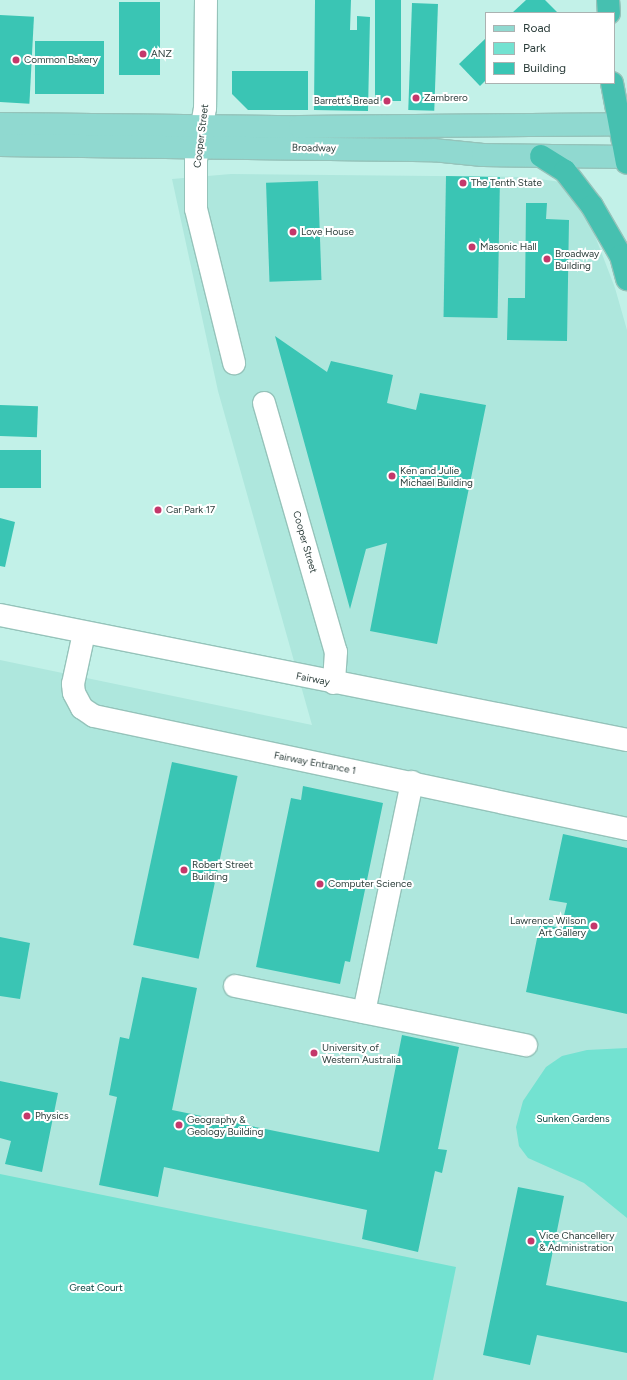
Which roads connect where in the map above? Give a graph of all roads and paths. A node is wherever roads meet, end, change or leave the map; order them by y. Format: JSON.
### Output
{"nodes":[{"id":1,"x":206,"y":0,"type":"edge"},
{"id":2,"x":608,"y":0,"type":"edge"},
{"id":3,"x":609,"y":12,"type":"edge"},
{"id":4,"x":612,"y":84,"type":"edge"},
{"id":5,"x":0,"y":124,"type":"edge"},
{"id":6,"x":623,"y":124,"type":"edge"},
{"id":7,"x":200,"y":137,"type":"junction"},
{"id":8,"x":0,"y":145,"type":"edge"},
{"id":9,"x":541,"y":156,"type":"junction"},
{"id":10,"x":627,"y":159,"type":"edge"},
{"id":11,"x":627,"y":280,"type":"edge"},
{"id":12,"x":234,"y":363,"type":"dead end"},
{"id":13,"x":264,"y":403,"type":"dead end"},
{"id":14,"x":0,"y":615,"type":"edge"},
{"id":15,"x":84,"y":633,"type":"junction"},
{"id":16,"x":334,"y":683,"type":"junction"},
{"id":17,"x":627,"y":740,"type":"edge"},
{"id":18,"x":412,"y":782,"type":"junction"},
{"id":19,"x":627,"y":829,"type":"edge"},
{"id":20,"x":235,"y":986,"type":"dead end"},
{"id":21,"x":364,"y":1012,"type":"junction"},
{"id":22,"x":526,"y":1045,"type":"dead end"}],
"edges":[{"from":1,"to":7,"type":"street","name":"Cooper Street"},
{"from":2,"to":3,"type":"highway"},
{"from":4,"to":6,"type":"highway"},
{"from":5,"to":7,"type":"main road","name":"Broadway"},
{"from":6,"to":7,"type":"main road","name":"Broadway"},
{"from":6,"to":10,"type":"highway"},
{"from":7,"to":8,"type":"main road","name":"Broadway"},
{"from":7,"to":9,"type":"main road","name":"Broadway"},
{"from":7,"to":12,"type":"street","name":"Cooper Street"},
{"from":9,"to":10,"type":"main road","name":"Broadway"},
{"from":9,"to":11,"type":"highway"},
{"from":13,"to":16,"type":"street","name":"Cooper Street"},
{"from":14,"to":15,"type":"street","name":"Fairway"},
{"from":15,"to":16,"type":"street","name":"Fairway"},
{"from":15,"to":18,"type":"street","name":"Fairway Entrance 1"},
{"from":16,"to":17,"type":"street","name":"Fairway"},
{"from":18,"to":19,"type":"street","name":"Fairway Entrance 1"},
{"from":18,"to":21,"type":"street"},
{"from":20,"to":21,"type":"street"},
{"from":21,"to":22,"type":"street"}]}
